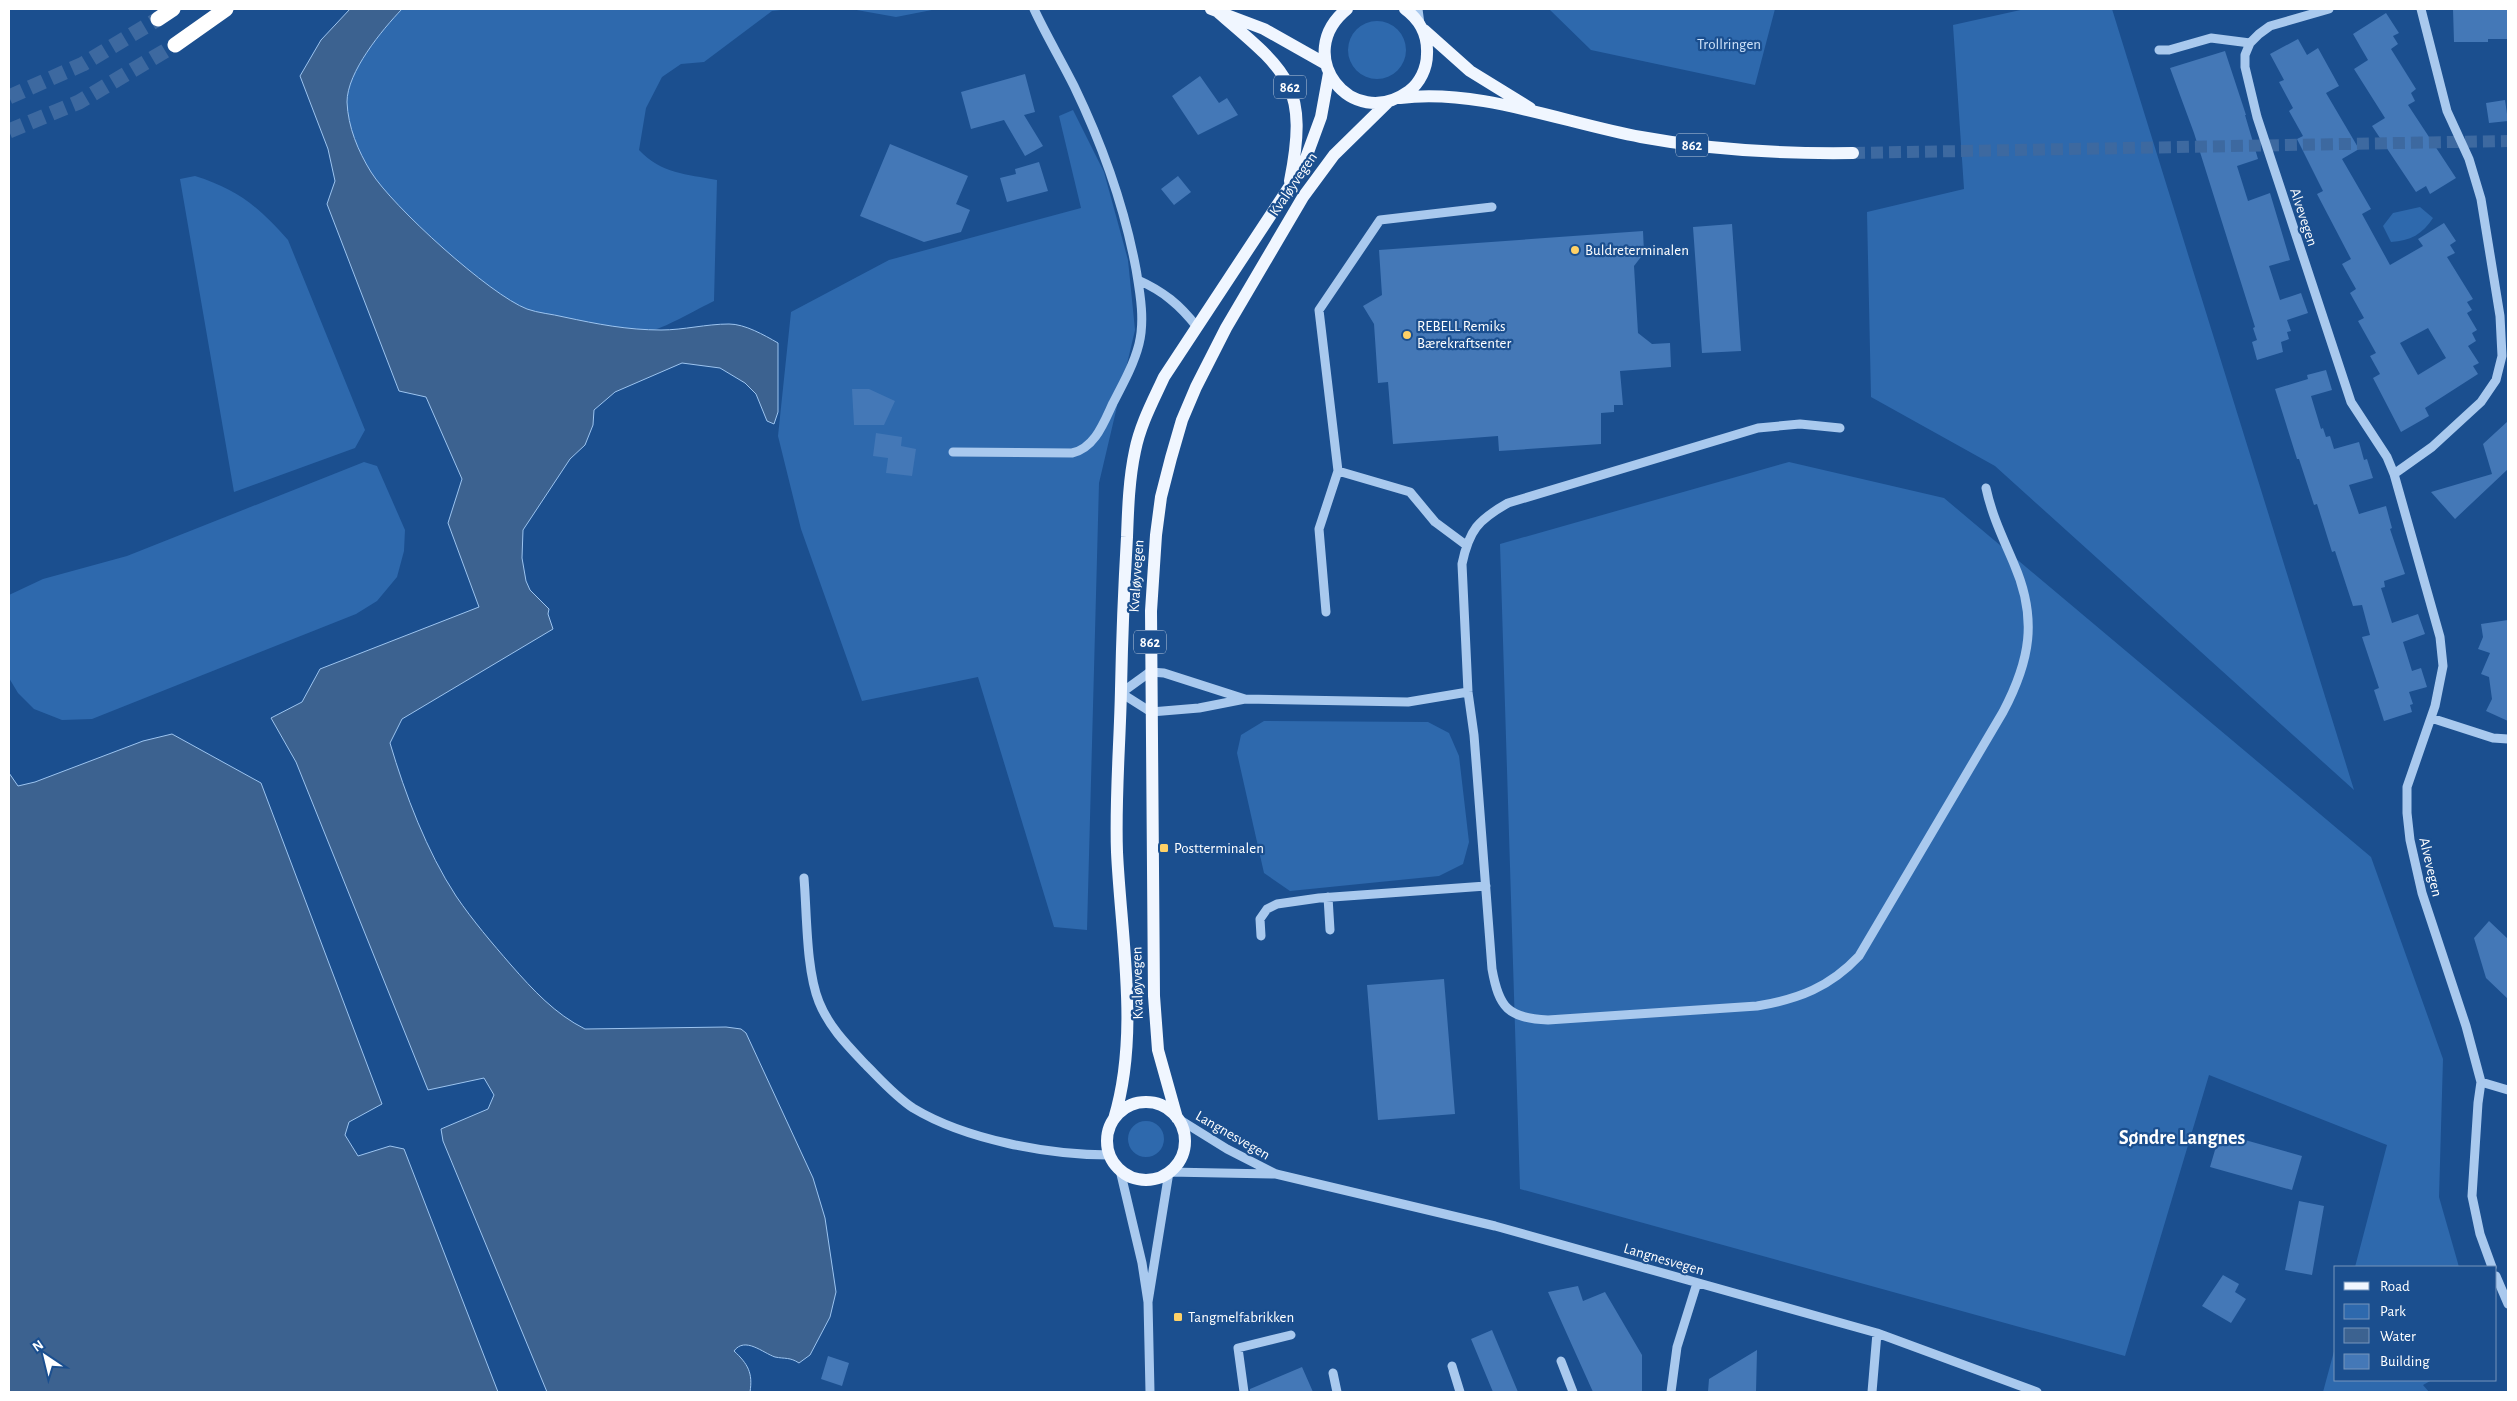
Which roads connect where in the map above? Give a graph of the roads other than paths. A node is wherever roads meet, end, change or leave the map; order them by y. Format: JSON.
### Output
{"nodes":[{"id":1,"x":173,"y":9,"type":"edge"},
{"id":2,"x":226,"y":9,"type":"edge"},
{"id":3,"x":1034,"y":9,"type":"edge"},
{"id":4,"x":1347,"y":9,"type":"edge"},
{"id":5,"x":1405,"y":9,"type":"edge"},
{"id":6,"x":1418,"y":9,"type":"edge"},
{"id":7,"x":2329,"y":9,"type":"edge"},
{"id":8,"x":2421,"y":9,"type":"edge"},
{"id":9,"x":1215,"y":11,"type":"edge"},
{"id":10,"x":158,"y":20,"type":"tunnel mouth"},
{"id":11,"x":1422,"y":27,"type":"junction"},
{"id":12,"x":2250,"y":43,"type":"junction"},
{"id":13,"x":175,"y":45,"type":"tunnel mouth"},
{"id":14,"x":2159,"y":50,"type":"dead end"},
{"id":15,"x":1327,"y":69,"type":"junction"},
{"id":16,"x":1394,"y":100,"type":"junction"},
{"id":17,"x":1534,"y":111,"type":"junction"},
{"id":18,"x":1852,"y":153,"type":"tunnel mouth"},
{"id":19,"x":1289,"y":189,"type":"junction"},
{"id":20,"x":1492,"y":208,"type":"dead end"},
{"id":21,"x":1138,"y":280,"type":"junction"},
{"id":22,"x":1198,"y":326,"type":"junction"},
{"id":23,"x":1840,"y":428,"type":"dead end"},
{"id":24,"x":953,"y":452,"type":"dead end"},
{"id":25,"x":1338,"y":470,"type":"junction"},
{"id":26,"x":2394,"y":474,"type":"junction"},
{"id":27,"x":1986,"y":488,"type":"dead end"},
{"id":28,"x":1466,"y":545,"type":"junction"},
{"id":29,"x":1326,"y":612,"type":"dead end"},
{"id":30,"x":1150,"y":672,"type":"junction"},
{"id":31,"x":1468,"y":692,"type":"junction"},
{"id":32,"x":1121,"y":693,"type":"junction"},
{"id":33,"x":1245,"y":699,"type":"junction"},
{"id":34,"x":1151,"y":712,"type":"junction"},
{"id":35,"x":2431,"y":718,"type":"junction"},
{"id":36,"x":2508,"y":739,"type":"edge"},
{"id":37,"x":804,"y":878,"type":"dead end"},
{"id":38,"x":1486,"y":886,"type":"junction"},
{"id":39,"x":1328,"y":897,"type":"junction"},
{"id":40,"x":1330,"y":930,"type":"dead end"},
{"id":41,"x":1261,"y":936,"type":"dead end"},
{"id":42,"x":2481,"y":1082,"type":"junction"},
{"id":43,"x":2508,"y":1090,"type":"edge"},
{"id":44,"x":1177,"y":1118,"type":"junction"},
{"id":45,"x":1114,"y":1119,"type":"junction"},
{"id":46,"x":1110,"y":1155,"type":"junction"},
{"id":47,"x":1120,"y":1170,"type":"junction"},
{"id":48,"x":1169,"y":1172,"type":"junction"},
{"id":49,"x":1276,"y":1174,"type":"junction"},
{"id":50,"x":2492,"y":1266,"type":"edge"},
{"id":51,"x":2497,"y":1278,"type":"edge"},
{"id":52,"x":1697,"y":1282,"type":"junction"},
{"id":53,"x":1148,"y":1302,"type":"junction"},
{"id":54,"x":2508,"y":1304,"type":"edge"},
{"id":55,"x":1877,"y":1333,"type":"junction"},
{"id":56,"x":1291,"y":1335,"type":"dead end"},
{"id":57,"x":1561,"y":1361,"type":"dead end"},
{"id":58,"x":1452,"y":1366,"type":"dead end"},
{"id":59,"x":1333,"y":1373,"type":"dead end"},
{"id":60,"x":1150,"y":1392,"type":"edge"},
{"id":61,"x":1244,"y":1392,"type":"edge"},
{"id":62,"x":1337,"y":1392,"type":"edge"},
{"id":63,"x":1460,"y":1392,"type":"edge"},
{"id":64,"x":1573,"y":1392,"type":"edge"},
{"id":65,"x":1671,"y":1392,"type":"edge"},
{"id":66,"x":1872,"y":1392,"type":"edge"},
{"id":67,"x":2037,"y":1392,"type":"edge"}],
"edges":[{"from":1,"to":10,"type":"highway"},
{"from":2,"to":13,"type":"highway"},
{"from":3,"to":21,"type":"street"},
{"from":4,"to":15,"type":"main road","number":"862"},
{"from":5,"to":11,"type":"main road","number":"862"},
{"from":6,"to":11,"type":"street"},
{"from":7,"to":12,"type":"street"},
{"from":8,"to":26,"type":"street"},
{"from":9,"to":15,"type":"main road","number":"862"},
{"from":9,"to":19,"type":"main road","number":"862"},
{"from":11,"to":16,"type":"main road","number":"862"},
{"from":11,"to":17,"type":"main road","number":"862"},
{"from":12,"to":14,"type":"street"},
{"from":12,"to":26,"type":"street","name":"Alvevegen"},
{"from":15,"to":16,"type":"main road","number":"862"},
{"from":15,"to":19,"type":"main road","name":"Kvaløyvegen","number":"862"},
{"from":16,"to":17,"type":"main road","number":"862"},
{"from":16,"to":30,"type":"main road","name":"Kvaløyvegen","number":"862"},
{"from":17,"to":18,"type":"main road","number":"862"},
{"from":19,"to":22,"type":"main road","name":"Kvaløyvegen","number":"862"},
{"from":20,"to":25,"type":"street"},
{"from":21,"to":22,"type":"street"},
{"from":21,"to":24,"type":"street"},
{"from":22,"to":32,"type":"main road","name":"Kvaløyvegen","number":"862"},
{"from":23,"to":28,"type":"street"},
{"from":25,"to":28,"type":"street"},
{"from":25,"to":29,"type":"street"},
{"from":26,"to":35,"type":"street","name":"Alvevegen"},
{"from":27,"to":38,"type":"street"},
{"from":28,"to":31,"type":"street"},
{"from":30,"to":32,"type":"street"},
{"from":30,"to":33,"type":"street"},
{"from":30,"to":34,"type":"main road","name":"Kvaløyvegen","number":"862"},
{"from":31,"to":33,"type":"street"},
{"from":31,"to":38,"type":"street"},
{"from":32,"to":34,"type":"street"},
{"from":32,"to":45,"type":"main road","name":"Kvaløyvegen","number":"862"},
{"from":33,"to":34,"type":"street"},
{"from":34,"to":44,"type":"main road","name":"Kvaløyvegen","number":"862"},
{"from":35,"to":36,"type":"street"},
{"from":35,"to":42,"type":"street","name":"Alvevegen"},
{"from":37,"to":46,"type":"street"},
{"from":38,"to":39,"type":"street"},
{"from":39,"to":40,"type":"street"},
{"from":39,"to":41,"type":"street"},
{"from":42,"to":43,"type":"street"},
{"from":42,"to":50,"type":"street","name":"Alvevegen"},
{"from":44,"to":45,"type":"main road"},
{"from":44,"to":48,"type":"main road","number":"862"},
{"from":44,"to":49,"type":"street","name":"Langnesvegen"},
{"from":45,"to":46,"type":"main road","number":"862"},
{"from":46,"to":47,"type":"main road"},
{"from":47,"to":48,"type":"main road"},
{"from":47,"to":53,"type":"street"},
{"from":48,"to":49,"type":"street","name":"Langnesvegen"},
{"from":48,"to":53,"type":"street"},
{"from":49,"to":52,"type":"street","name":"Langnesvegen"},
{"from":51,"to":54,"type":"street"},
{"from":52,"to":55,"type":"street","name":"Langnesvegen"},
{"from":52,"to":65,"type":"street"},
{"from":53,"to":60,"type":"street"},
{"from":55,"to":66,"type":"street"},
{"from":55,"to":67,"type":"street","name":"Langnesvegen"},
{"from":56,"to":61,"type":"street"},
{"from":57,"to":64,"type":"street"},
{"from":58,"to":63,"type":"street"},
{"from":59,"to":62,"type":"street"}]}
